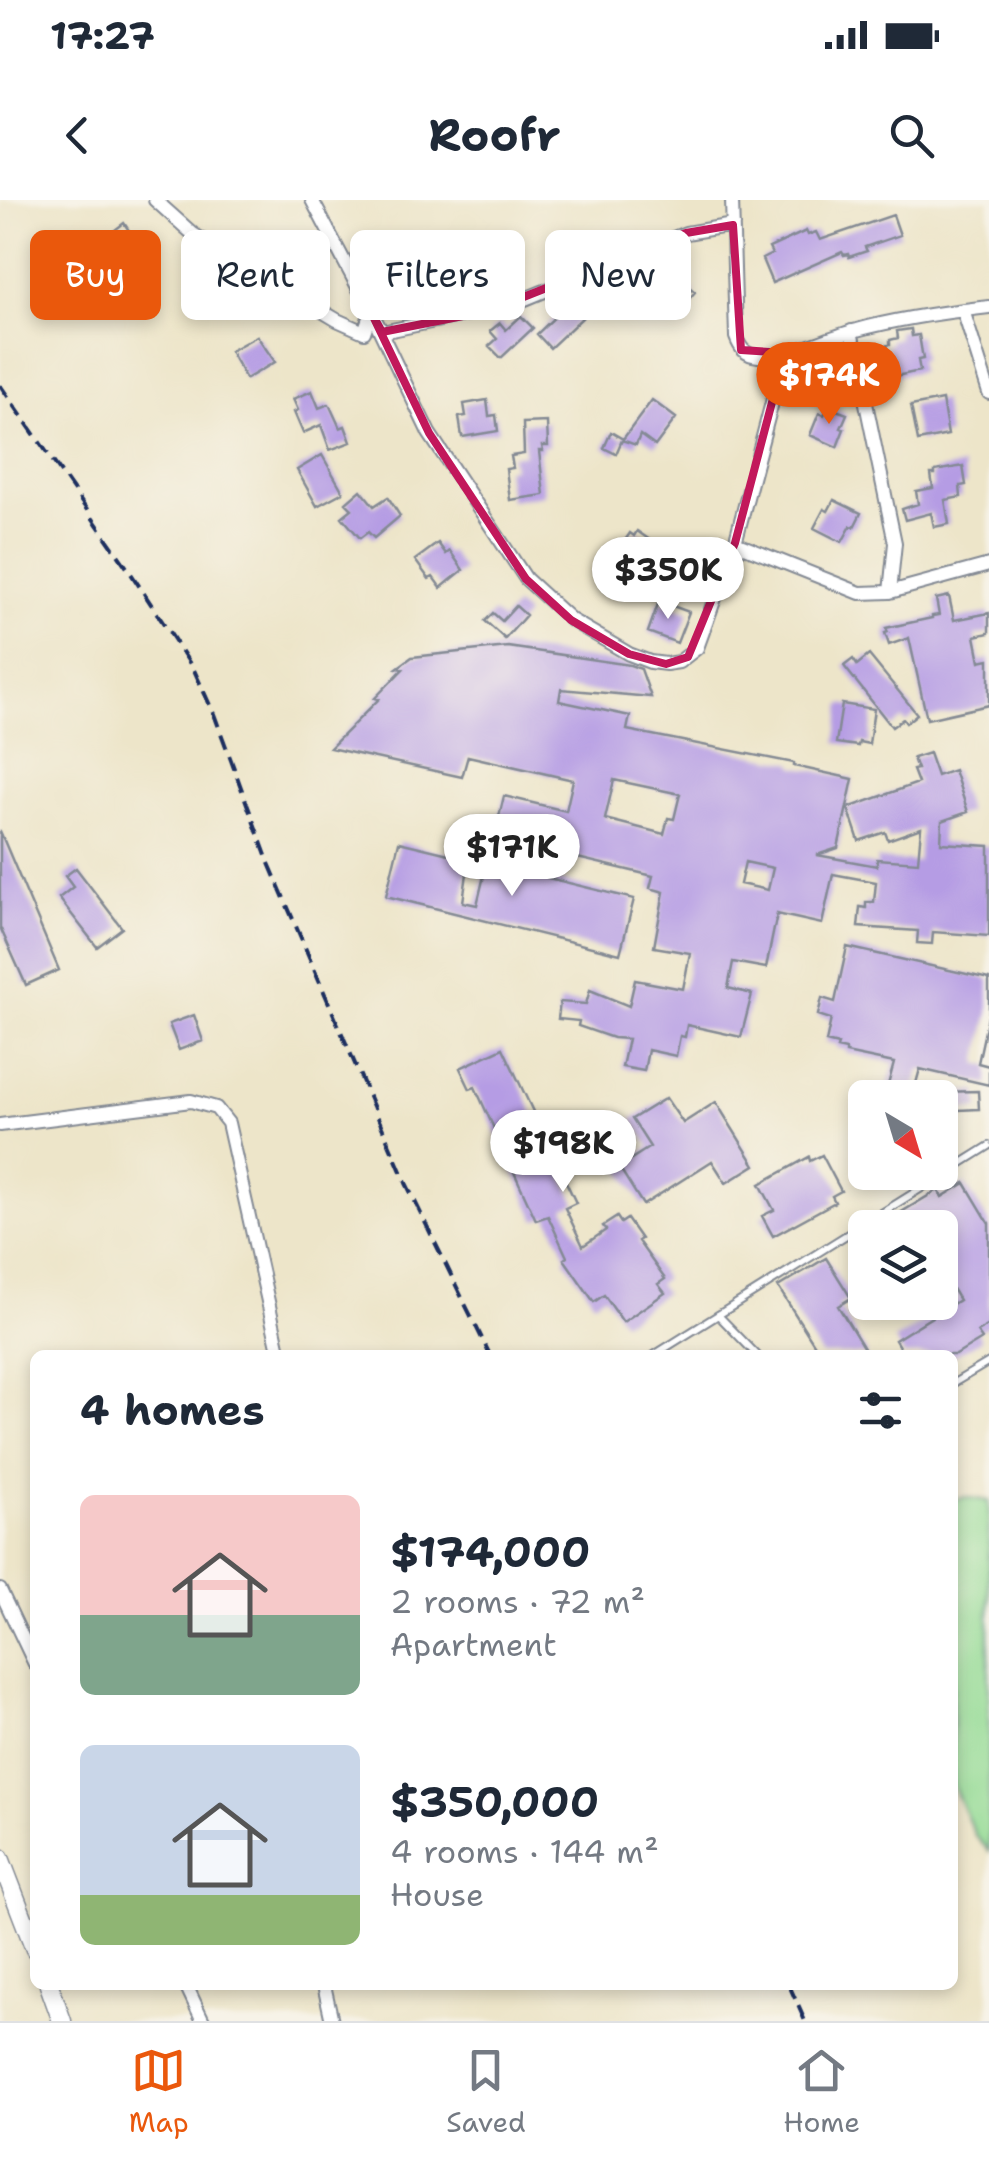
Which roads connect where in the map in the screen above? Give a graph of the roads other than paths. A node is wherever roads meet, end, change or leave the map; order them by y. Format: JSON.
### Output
{"nodes":[{"id":1,"x":155,"y":200,"type":"edge"},
{"id":2,"x":312,"y":200,"type":"edge"},
{"id":3,"x":732,"y":200,"type":"edge"},
{"id":4,"x":733,"y":226,"type":"junction"},
{"id":5,"x":350,"y":272,"type":"edge"},
{"id":6,"x":525,"y":300,"type":"edge"},
{"id":7,"x":989,"y":307,"type":"edge"},
{"id":8,"x":963,"y":310,"type":"junction"},
{"id":9,"x":368,"y":320,"type":"edge"},
{"id":10,"x":375,"y":320,"type":"edge"},
{"id":11,"x":375,"y":320,"type":"edge"},
{"id":12,"x":443,"y":320,"type":"edge"},
{"id":13,"x":852,"y":331,"type":"junction"},
{"id":14,"x":785,"y":352,"type":"junction"},
{"id":15,"x":989,"y":393,"type":"edge"},
{"id":16,"x":734,"y":543,"type":"junction"},
{"id":17,"x":989,"y":565,"type":"edge"},
{"id":18,"x":890,"y":592,"type":"junction"},
{"id":19,"x":0,"y":1125,"type":"edge"},
{"id":20,"x":989,"y":1146,"type":"edge"},
{"id":21,"x":718,"y":1315,"type":"junction"},
{"id":22,"x":279,"y":1350,"type":"edge"},
{"id":23,"x":662,"y":1350,"type":"edge"},
{"id":24,"x":752,"y":1350,"type":"edge"},
{"id":25,"x":989,"y":1362,"type":"edge"},
{"id":26,"x":958,"y":1380,"type":"edge"},
{"id":27,"x":0,"y":1590,"type":"edge"},
{"id":28,"x":30,"y":1653,"type":"edge"},
{"id":29,"x":0,"y":1858,"type":"edge"},
{"id":30,"x":30,"y":1936,"type":"edge"},
{"id":31,"x":51,"y":1990,"type":"edge"},
{"id":32,"x":188,"y":1990,"type":"edge"},
{"id":33,"x":325,"y":1990,"type":"edge"},
{"id":34,"x":62,"y":2021,"type":"edge"},
{"id":35,"x":203,"y":2021,"type":"edge"},
{"id":36,"x":332,"y":2021,"type":"edge"}],
"edges":[{"from":1,"to":9,"type":"street"},
{"from":2,"to":5,"type":"street"},
{"from":3,"to":4,"type":"street"},
{"from":4,"to":6,"type":"street"},
{"from":4,"to":14,"type":"street"},
{"from":7,"to":8,"type":"street"},
{"from":8,"to":13,"type":"street"},
{"from":8,"to":15,"type":"street"},
{"from":10,"to":12,"type":"street"},
{"from":11,"to":16,"type":"street"},
{"from":13,"to":14,"type":"street"},
{"from":13,"to":18,"type":"street"},
{"from":14,"to":16,"type":"street"},
{"from":16,"to":18,"type":"street"},
{"from":17,"to":18,"type":"street"},
{"from":19,"to":22,"type":"street"},
{"from":20,"to":21,"type":"lane"},
{"from":21,"to":23,"type":"lane"},
{"from":21,"to":24,"type":"lane"},
{"from":25,"to":26,"type":"lane"},
{"from":27,"to":28,"type":"street"},
{"from":29,"to":30,"type":"main road"},
{"from":31,"to":34,"type":"main road"},
{"from":32,"to":35,"type":"street"},
{"from":33,"to":36,"type":"street"}]}
